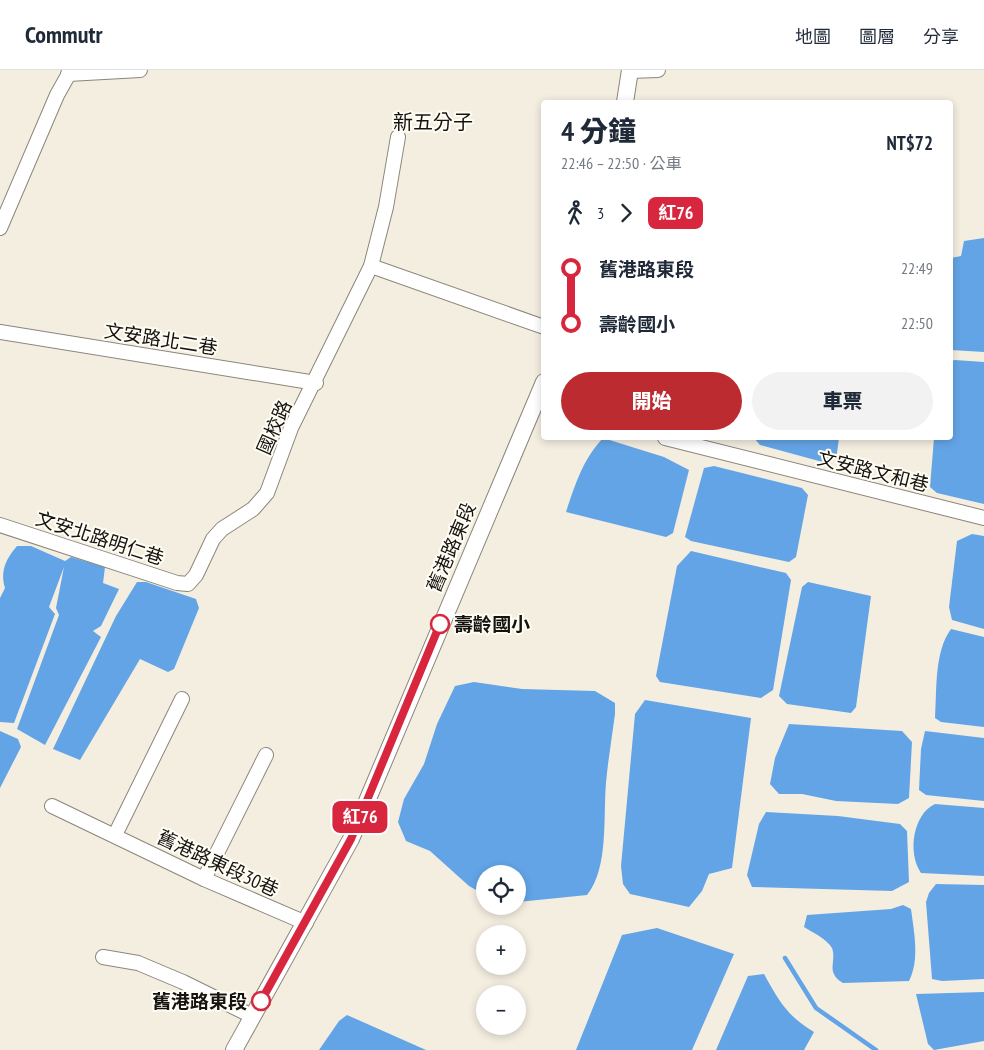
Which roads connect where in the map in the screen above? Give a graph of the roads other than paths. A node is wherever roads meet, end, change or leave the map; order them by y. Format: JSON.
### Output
{"nodes":[{"id":1,"x":140,"y":70,"type":"edge"},
{"id":2,"x":658,"y":70,"type":"edge"},
{"id":3,"x":630,"y":71,"type":"edge"},
{"id":4,"x":70,"y":72,"type":"edge"},
{"id":5,"x":625,"y":100,"type":"edge"},
{"id":6,"x":398,"y":137,"type":"dead end"},
{"id":7,"x":0,"y":228,"type":"edge"},
{"id":8,"x":371,"y":266,"type":"junction"},
{"id":9,"x":541,"y":326,"type":"edge"},
{"id":10,"x":0,"y":332,"type":"edge"},
{"id":11,"x":316,"y":382,"type":"junction"},
{"id":12,"x":538,"y":406,"type":"edge"},
{"id":13,"x":673,"y":440,"type":"edge"},
{"id":14,"x":984,"y":518,"type":"edge"},
{"id":15,"x":0,"y":526,"type":"edge"},
{"id":16,"x":188,"y":584,"type":"joint"},
{"id":17,"x":182,"y":699,"type":"dead end"},
{"id":18,"x":266,"y":755,"type":"dead end"},
{"id":19,"x":52,"y":806,"type":"dead end"},
{"id":20,"x":115,"y":835,"type":"junction"},
{"id":21,"x":204,"y":879,"type":"junction"},
{"id":22,"x":306,"y":923,"type":"junction"},
{"id":23,"x":103,"y":957,"type":"dead end"},
{"id":24,"x":252,"y":1016,"type":"junction"},
{"id":25,"x":234,"y":1050,"type":"edge"}],
"edges":[{"from":1,"to":4,"type":"street"},
{"from":2,"to":3,"type":"street"},
{"from":3,"to":5,"type":"street"},
{"from":4,"to":7,"type":"street"},
{"from":6,"to":8,"type":"street","name":"國校路"},
{"from":8,"to":9,"type":"street"},
{"from":8,"to":11,"type":"street","name":"國校路"},
{"from":10,"to":11,"type":"street","name":"文安路北二巷"},
{"from":11,"to":16,"type":"street","name":"國校路"},
{"from":12,"to":22,"type":"street","name":"舊港路東段"},
{"from":13,"to":14,"type":"street","name":"文安路文和巷"},
{"from":15,"to":16,"type":"street","name":"文安北路明仁巷"},
{"from":17,"to":20,"type":"street"},
{"from":18,"to":21,"type":"street"},
{"from":19,"to":20,"type":"street","name":"舊港路東段30巷"},
{"from":20,"to":21,"type":"street","name":"舊港路東段30巷"},
{"from":21,"to":22,"type":"street","name":"舊港路東段30巷"},
{"from":22,"to":24,"type":"street","name":"舊港路東段"},
{"from":23,"to":24,"type":"street"},
{"from":24,"to":25,"type":"street","name":"舊港路東段"}]}
